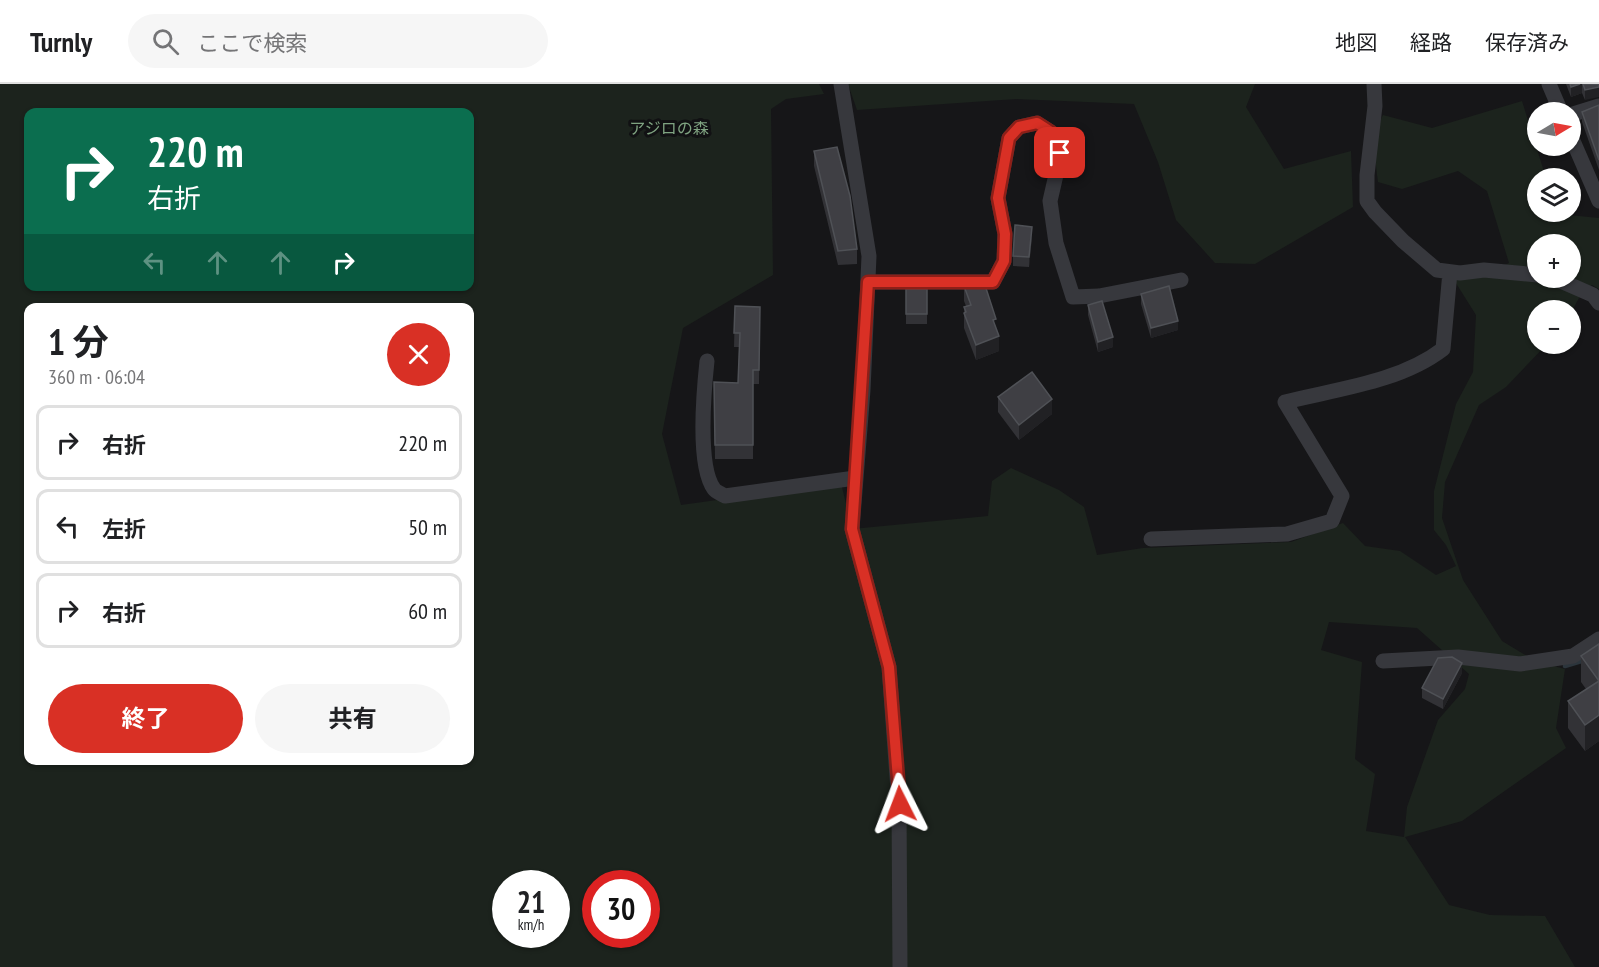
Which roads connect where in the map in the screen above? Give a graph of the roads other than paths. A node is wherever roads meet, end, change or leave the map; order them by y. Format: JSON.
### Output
{"nodes":[{"id":1,"x":841,"y":84,"type":"edge"},
{"id":2,"x":1374,"y":84,"type":"edge"},
{"id":3,"x":1599,"y":106,"type":"edge"},
{"id":4,"x":1581,"y":112,"type":"edge"},
{"id":5,"x":1579,"y":156,"type":"edge"},
{"id":6,"x":1598,"y":199,"type":"edge"},
{"id":7,"x":1450,"y":272,"type":"junction"},
{"id":8,"x":1527,"y":274,"type":"edge"},
{"id":9,"x":1181,"y":279,"type":"dead end"},
{"id":10,"x":868,"y":282,"type":"junction"},
{"id":11,"x":1577,"y":288,"type":"edge"},
{"id":12,"x":1599,"y":303,"type":"edge"},
{"id":13,"x":706,"y":361,"type":"dead end"},
{"id":14,"x":855,"y":478,"type":"junction"},
{"id":15,"x":1151,"y":539,"type":"dead end"},
{"id":16,"x":1599,"y":639,"type":"edge"},
{"id":17,"x":1383,"y":661,"type":"dead end"},
{"id":18,"x":900,"y":967,"type":"edge"}],
"edges":[{"from":1,"to":10,"type":"street"},
{"from":2,"to":7,"type":"street"},
{"from":3,"to":4,"type":"street"},
{"from":5,"to":6,"type":"street"},
{"from":7,"to":8,"type":"street"},
{"from":7,"to":15,"type":"street"},
{"from":9,"to":10,"type":"street"},
{"from":10,"to":14,"type":"street"},
{"from":11,"to":12,"type":"street"},
{"from":13,"to":14,"type":"street"},
{"from":14,"to":18,"type":"street"},
{"from":16,"to":17,"type":"street"}]}
